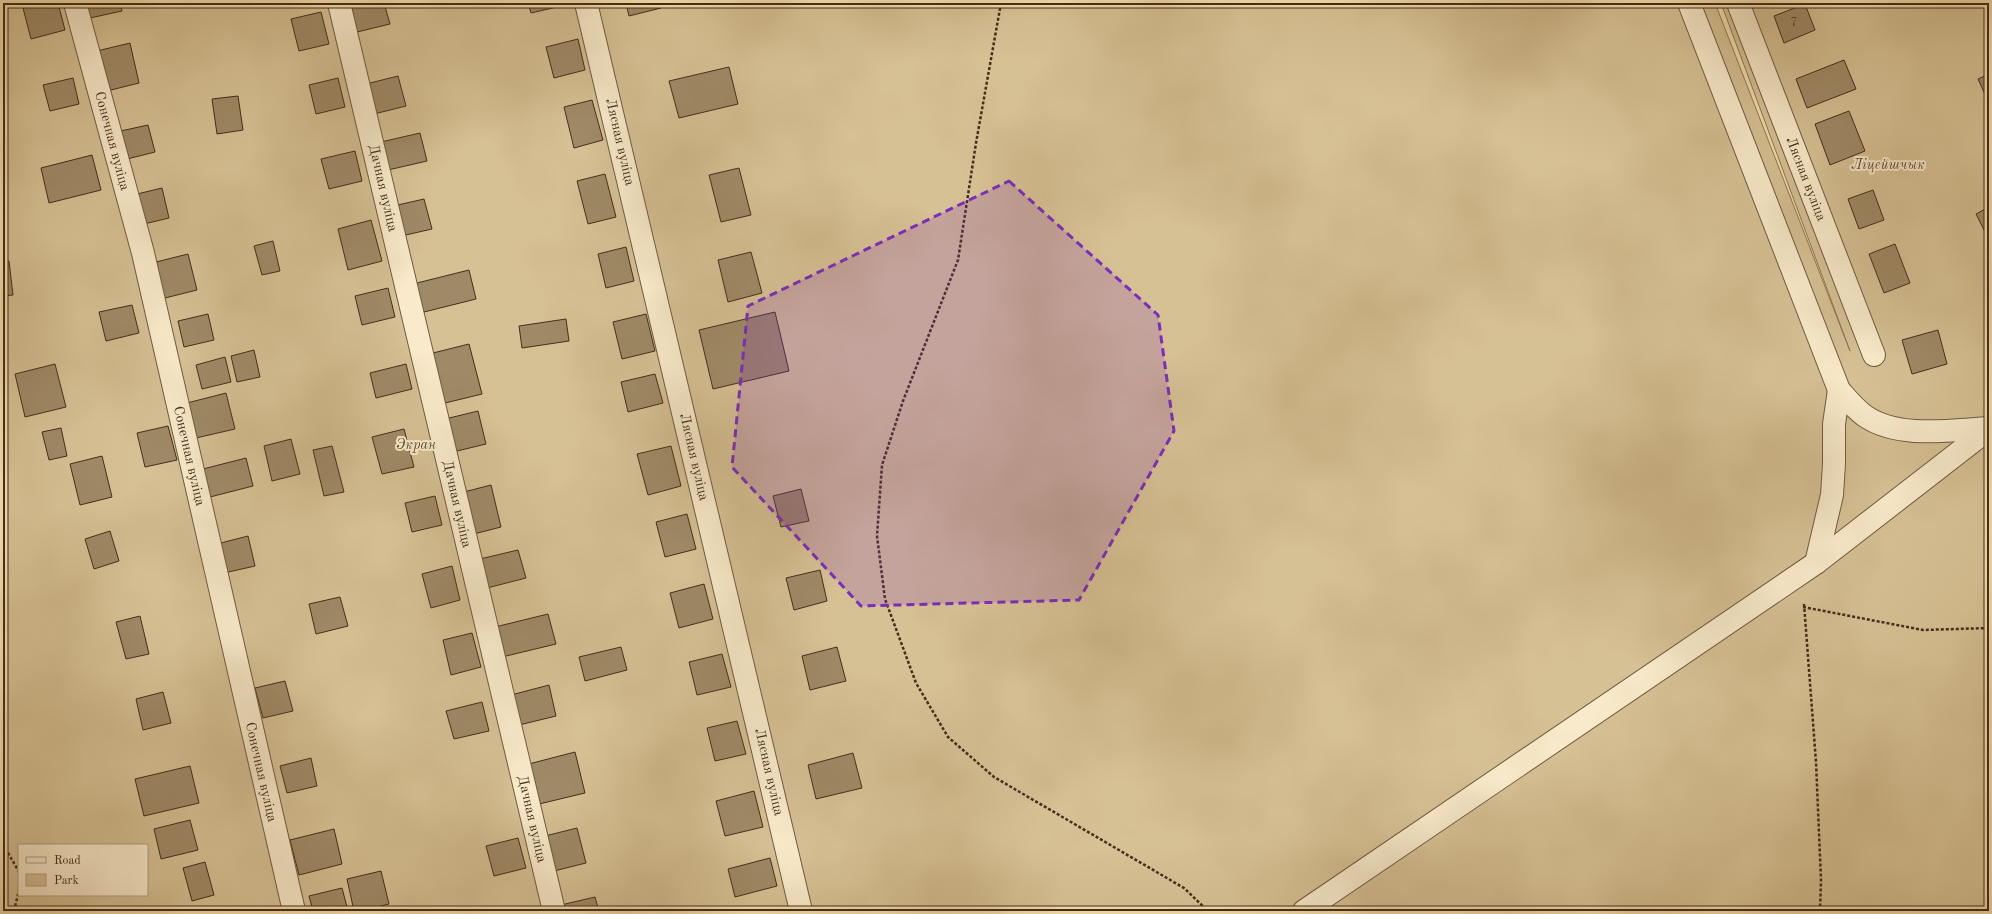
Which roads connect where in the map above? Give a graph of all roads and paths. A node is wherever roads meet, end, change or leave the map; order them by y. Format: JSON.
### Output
{"nodes":[{"id":1,"x":75,"y":3,"type":"edge"},
{"id":2,"x":339,"y":3,"type":"edge"},
{"id":3,"x":586,"y":3,"type":"edge"},
{"id":4,"x":1001,"y":3,"type":"edge"},
{"id":5,"x":1689,"y":3,"type":"edge"},
{"id":6,"x":1738,"y":3,"type":"edge"},
{"id":7,"x":1874,"y":355,"type":"dead end"},
{"id":8,"x":1839,"y":390,"type":"junction"},
{"id":9,"x":1989,"y":429,"type":"edge"},
{"id":10,"x":1816,"y":563,"type":"junction"},
{"id":11,"x":1989,"y":628,"type":"edge"},
{"id":12,"x":3,"y":844,"type":"edge"},
{"id":13,"x":18,"y":870,"type":"edge"},
{"id":14,"x":18,"y":894,"type":"edge"},
{"id":15,"x":14,"y":911,"type":"edge"},
{"id":16,"x":294,"y":911,"type":"edge"},
{"id":17,"x":554,"y":911,"type":"edge"},
{"id":18,"x":801,"y":911,"type":"edge"},
{"id":19,"x":1208,"y":911,"type":"edge"},
{"id":20,"x":1304,"y":911,"type":"edge"},
{"id":21,"x":1820,"y":911,"type":"edge"}],
"edges":[{"from":1,"to":16,"type":"street","name":"Сонечная вуліца"},
{"from":2,"to":17,"type":"street","name":"Дачная вуліца"},
{"from":3,"to":18,"type":"street","name":"Лясная вуліца"},
{"from":4,"to":19,"type":"path"},
{"from":5,"to":8,"type":"street"},
{"from":6,"to":7,"type":"street","name":"Лясная вуліца"},
{"from":8,"to":9,"type":"street"},
{"from":8,"to":10,"type":"street"},
{"from":9,"to":10,"type":"street"},
{"from":10,"to":20,"type":"street"},
{"from":11,"to":21,"type":"path"},
{"from":12,"to":13,"type":"path"},
{"from":14,"to":15,"type":"path"}]}
